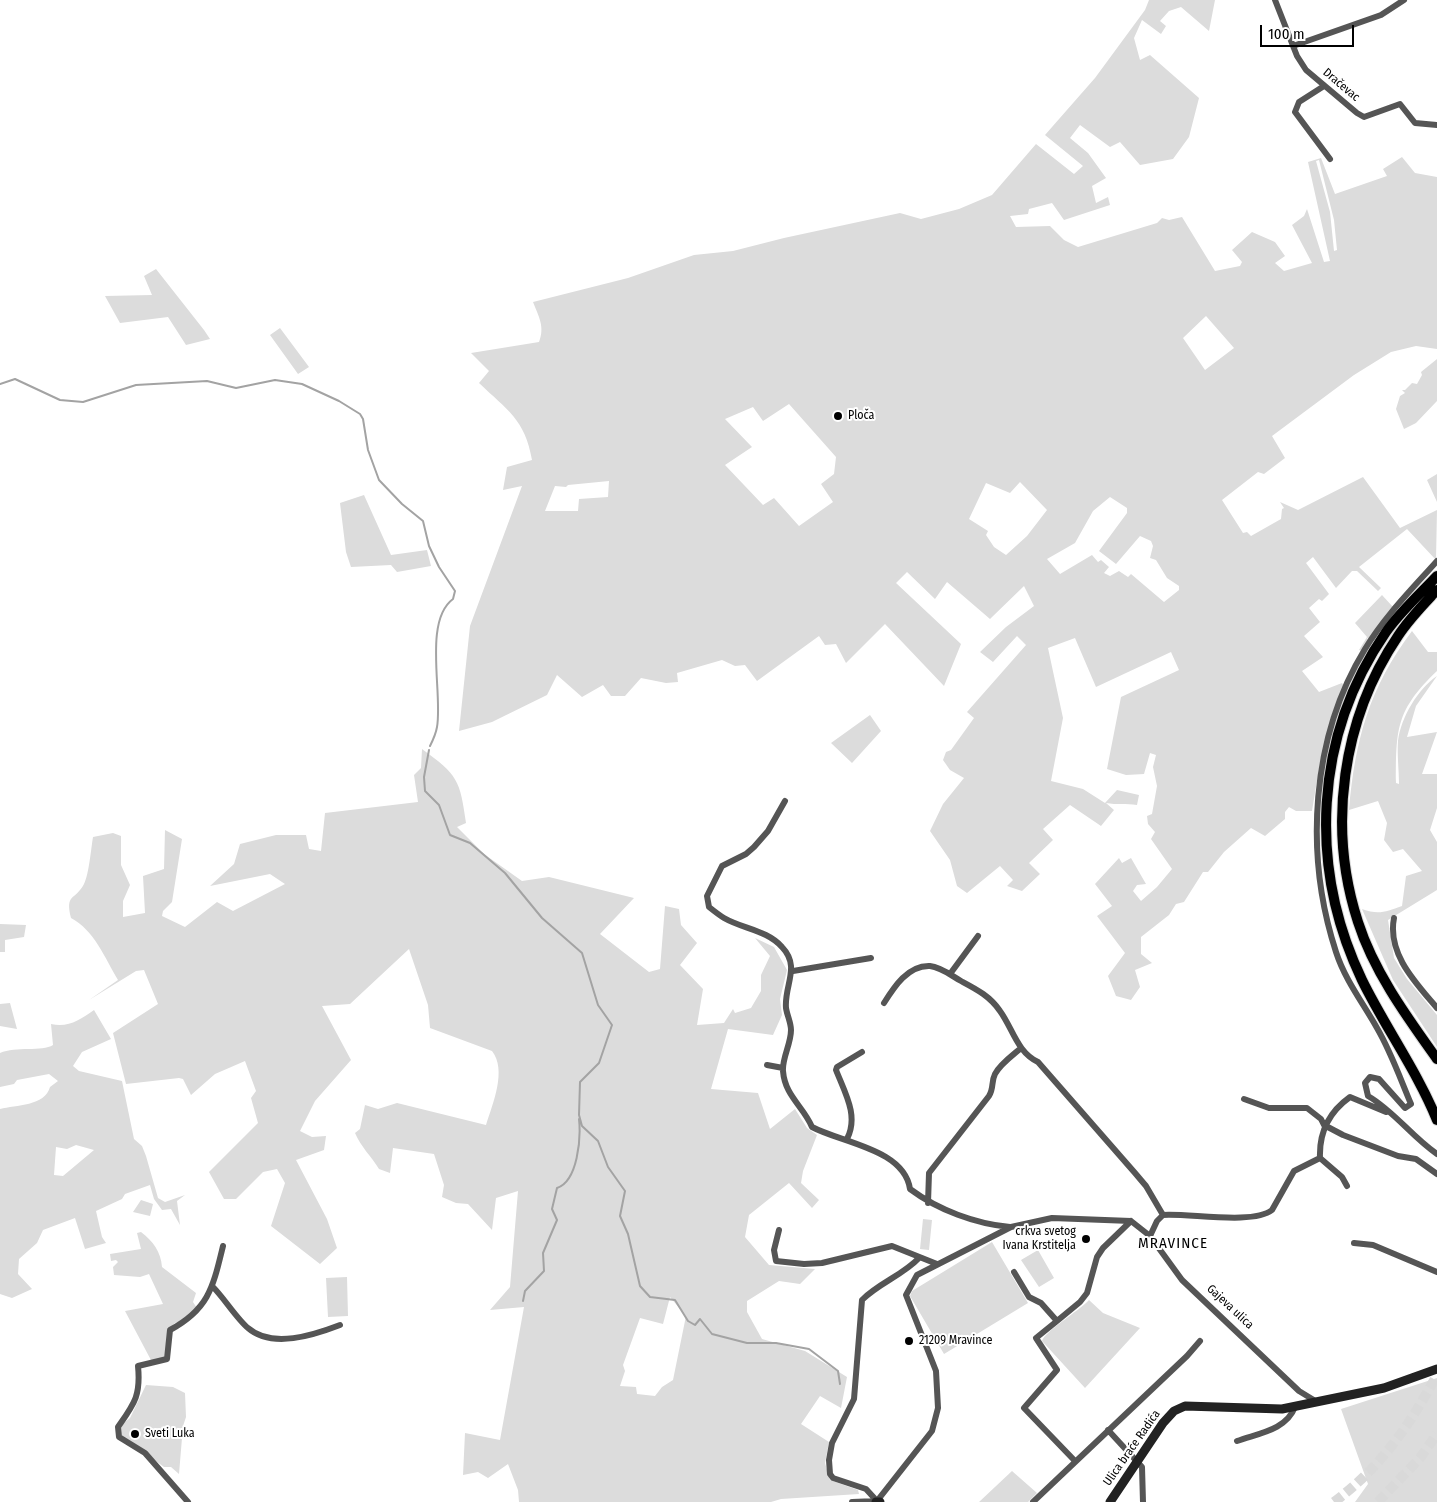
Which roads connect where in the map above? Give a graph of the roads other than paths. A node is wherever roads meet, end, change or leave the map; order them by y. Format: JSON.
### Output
{"nodes":[{"id":1,"x":1275,"y":0,"type":"edge"},
{"id":2,"x":1404,"y":0,"type":"edge"},
{"id":3,"x":1294,"y":46,"type":"junction"},
{"id":4,"x":1324,"y":86,"type":"junction"},
{"id":5,"x":1437,"y":125,"type":"edge"},
{"id":6,"x":1330,"y":159,"type":"dead end"},
{"id":7,"x":1437,"y":561,"type":"edge"},
{"id":8,"x":1437,"y":576,"type":"edge"},
{"id":9,"x":1437,"y":590,"type":"edge"},
{"id":10,"x":785,"y":801,"type":"dead end"},
{"id":11,"x":1394,"y":918,"type":"dead end"},
{"id":12,"x":978,"y":936,"type":"dead end"},
{"id":13,"x":871,"y":958,"type":"dead end"},
{"id":14,"x":793,"y":971,"type":"junction"},
{"id":15,"x":950,"y":974,"type":"junction"},
{"id":16,"x":884,"y":1003,"type":"dead end"},
{"id":17,"x":1437,"y":1008,"type":"edge"},
{"id":18,"x":1020,"y":1048,"type":"junction"},
{"id":19,"x":862,"y":1052,"type":"dead end"},
{"id":20,"x":1437,"y":1059,"type":"edge"},
{"id":21,"x":767,"y":1065,"type":"dead end"},
{"id":22,"x":783,"y":1068,"type":"junction"},
{"id":23,"x":1244,"y":1099,"type":"dead end"},
{"id":24,"x":1437,"y":1120,"type":"edge"},
{"id":25,"x":1402,"y":1122,"type":"junction"},
{"id":26,"x":1324,"y":1125,"type":"junction"},
{"id":27,"x":847,"y":1140,"type":"junction"},
{"id":28,"x":1437,"y":1154,"type":"edge"},
{"id":29,"x":1320,"y":1158,"type":"junction"},
{"id":30,"x":1437,"y":1174,"type":"edge"},
{"id":31,"x":1348,"y":1186,"type":"dead end"},
{"id":32,"x":928,"y":1203,"type":"junction"},
{"id":33,"x":1163,"y":1215,"type":"junction"},
{"id":34,"x":1131,"y":1220,"type":"junction"},
{"id":35,"x":1011,"y":1227,"type":"junction"},
{"id":36,"x":779,"y":1230,"type":"dead end"},
{"id":37,"x":1150,"y":1236,"type":"junction"},
{"id":38,"x":1354,"y":1243,"type":"dead end"},
{"id":39,"x":223,"y":1246,"type":"dead end"},
{"id":40,"x":919,"y":1258,"type":"junction"},
{"id":41,"x":937,"y":1264,"type":"junction"},
{"id":42,"x":1014,"y":1272,"type":"dead end"},
{"id":43,"x":1437,"y":1272,"type":"edge"},
{"id":44,"x":213,"y":1286,"type":"junction"},
{"id":45,"x":1057,"y":1321,"type":"junction"},
{"id":46,"x":340,"y":1325,"type":"dead end"},
{"id":47,"x":1200,"y":1341,"type":"dead end"},
{"id":48,"x":1437,"y":1369,"type":"edge"},
{"id":49,"x":1318,"y":1402,"type":"junction"},
{"id":50,"x":1295,"y":1407,"type":"junction"},
{"id":51,"x":1108,"y":1430,"type":"junction"},
{"id":52,"x":1237,"y":1440,"type":"dead end"},
{"id":53,"x":1075,"y":1461,"type":"junction"},
{"id":54,"x":1137,"y":1462,"type":"junction"},
{"id":55,"x":188,"y":1502,"type":"edge"},
{"id":56,"x":852,"y":1502,"type":"edge"},
{"id":57,"x":878,"y":1502,"type":"edge"},
{"id":58,"x":1033,"y":1502,"type":"edge"},
{"id":59,"x":1110,"y":1502,"type":"edge"},
{"id":60,"x":1143,"y":1502,"type":"edge"}],
"edges":[{"from":1,"to":3,"type":"street","name":"Dračevac"},
{"from":2,"to":3,"type":"street"},
{"from":3,"to":4,"type":"street","name":"Dračevac"},
{"from":4,"to":5,"type":"street","name":"Dračevac"},
{"from":4,"to":6,"type":"street"},
{"from":7,"to":25,"type":"street"},
{"from":8,"to":24,"type":"highway"},
{"from":9,"to":20,"type":"highway"},
{"from":10,"to":14,"type":"street"},
{"from":11,"to":17,"type":"street"},
{"from":12,"to":15,"type":"street"},
{"from":13,"to":14,"type":"street"},
{"from":14,"to":22,"type":"street"},
{"from":15,"to":16,"type":"street"},
{"from":15,"to":18,"type":"street"},
{"from":18,"to":32,"type":"street"},
{"from":18,"to":33,"type":"street"},
{"from":19,"to":27,"type":"street"},
{"from":21,"to":22,"type":"street"},
{"from":22,"to":27,"type":"street"},
{"from":23,"to":26,"type":"street"},
{"from":25,"to":26,"type":"street"},
{"from":25,"to":28,"type":"street"},
{"from":26,"to":29,"type":"street"},
{"from":26,"to":30,"type":"street"},
{"from":27,"to":32,"type":"street"},
{"from":29,"to":31,"type":"street"},
{"from":29,"to":33,"type":"street"},
{"from":32,"to":35,"type":"street"},
{"from":33,"to":37,"type":"street"},
{"from":34,"to":35,"type":"street"},
{"from":34,"to":37,"type":"street","name":"Gajeva ulica"},
{"from":34,"to":45,"type":"street"},
{"from":35,"to":41,"type":"street"},
{"from":36,"to":40,"type":"street"},
{"from":37,"to":49,"type":"street","name":"Gajeva ulica"},
{"from":38,"to":43,"type":"street"},
{"from":39,"to":44,"type":"street"},
{"from":40,"to":41,"type":"street"},
{"from":40,"to":57,"type":"street"},
{"from":41,"to":57,"type":"street"},
{"from":42,"to":45,"type":"street"},
{"from":44,"to":46,"type":"street"},
{"from":44,"to":55,"type":"street"},
{"from":45,"to":53,"type":"street"},
{"from":47,"to":51,"type":"street"},
{"from":48,"to":49,"type":"main road"},
{"from":49,"to":50,"type":"main road","name":"Ulica braće Radića"},
{"from":50,"to":52,"type":"street"},
{"from":50,"to":54,"type":"main road","name":"Ulica braće Radića"},
{"from":51,"to":53,"type":"street"},
{"from":51,"to":54,"type":"street"},
{"from":53,"to":58,"type":"street"},
{"from":54,"to":59,"type":"main road","name":"Ulica braće Radića"},
{"from":54,"to":60,"type":"street"},
{"from":56,"to":57,"type":"street"}]}
